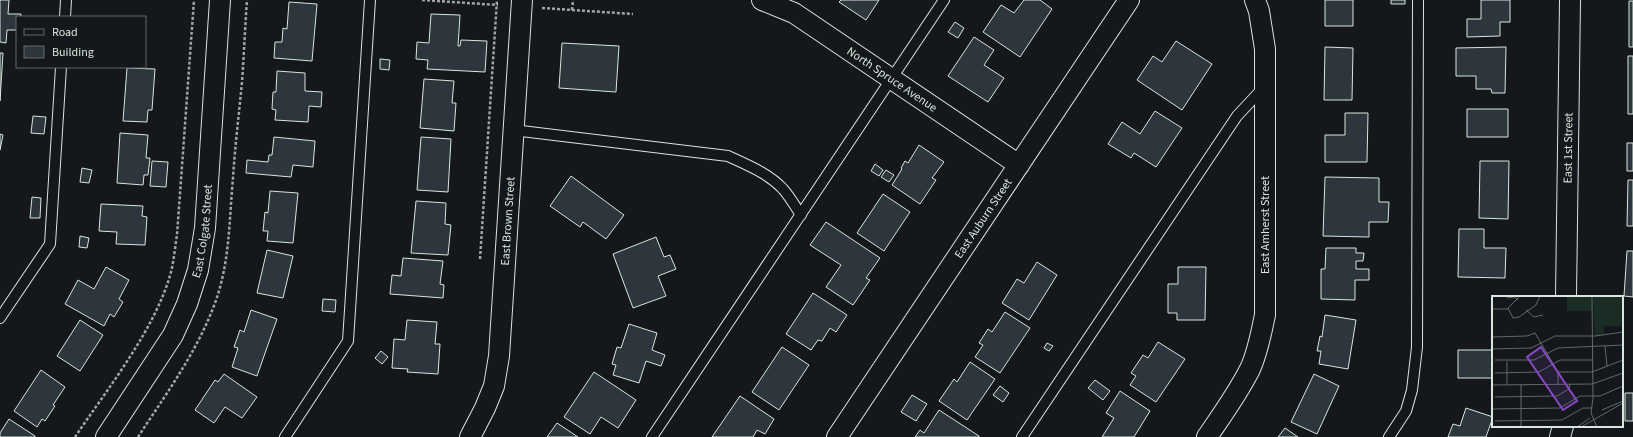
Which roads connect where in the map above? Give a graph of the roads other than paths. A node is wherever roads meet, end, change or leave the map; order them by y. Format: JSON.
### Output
{"nodes":[{"id":1,"x":66,"y":0,"type":"edge"},
{"id":2,"x":220,"y":0,"type":"edge"},
{"id":3,"x":370,"y":0,"type":"edge"},
{"id":4,"x":522,"y":0,"type":"edge"},
{"id":5,"x":762,"y":0,"type":"edge"},
{"id":6,"x":944,"y":0,"type":"edge"},
{"id":7,"x":1129,"y":0,"type":"edge"},
{"id":8,"x":1256,"y":0,"type":"edge"},
{"id":9,"x":1418,"y":0,"type":"edge"},
{"id":10,"x":1570,"y":0,"type":"edge"},
{"id":11,"x":65,"y":16,"type":"edge"},
{"id":12,"x":62,"y":68,"type":"edge"},
{"id":13,"x":891,"y":79,"type":"junction"},
{"id":14,"x":1265,"y":85,"type":"junction"},
{"id":15,"x":513,"y":130,"type":"junction"},
{"id":16,"x":1019,"y":165,"type":"junction"},
{"id":17,"x":801,"y":215,"type":"junction"},
{"id":18,"x":1566,"y":296,"type":"edge"},
{"id":19,"x":0,"y":318,"type":"edge"},
{"id":20,"x":1563,"y":427,"type":"edge"},
{"id":21,"x":106,"y":437,"type":"edge"},
{"id":22,"x":285,"y":437,"type":"edge"},
{"id":23,"x":470,"y":437,"type":"edge"},
{"id":24,"x":652,"y":437,"type":"edge"},
{"id":25,"x":837,"y":437,"type":"edge"},
{"id":26,"x":1022,"y":437,"type":"edge"},
{"id":27,"x":1207,"y":437,"type":"edge"},
{"id":28,"x":1389,"y":437,"type":"edge"},
{"id":29,"x":1560,"y":437,"type":"edge"}],
"edges":[{"from":1,"to":11,"type":"lane"},
{"from":2,"to":21,"type":"street","name":"East Colgate Street"},
{"from":3,"to":22,"type":"lane"},
{"from":4,"to":15,"type":"street","name":"East Brown Street"},
{"from":5,"to":13,"type":"street","name":"North Spruce Avenue"},
{"from":6,"to":13,"type":"lane"},
{"from":7,"to":16,"type":"street","name":"East Auburn Street"},
{"from":8,"to":14,"type":"street","name":"East Amherst Street"},
{"from":9,"to":28,"type":"lane"},
{"from":10,"to":18,"type":"street","name":"East 1st Street"},
{"from":12,"to":19,"type":"lane"},
{"from":13,"to":16,"type":"street","name":"North Spruce Avenue"},
{"from":13,"to":17,"type":"lane"},
{"from":14,"to":26,"type":"lane"},
{"from":14,"to":27,"type":"street","name":"East Amherst Street"},
{"from":15,"to":17,"type":"lane"},
{"from":15,"to":23,"type":"street","name":"East Brown Street"},
{"from":16,"to":25,"type":"street","name":"East Auburn Street"},
{"from":17,"to":24,"type":"lane"},
{"from":20,"to":29,"type":"street"}]}
